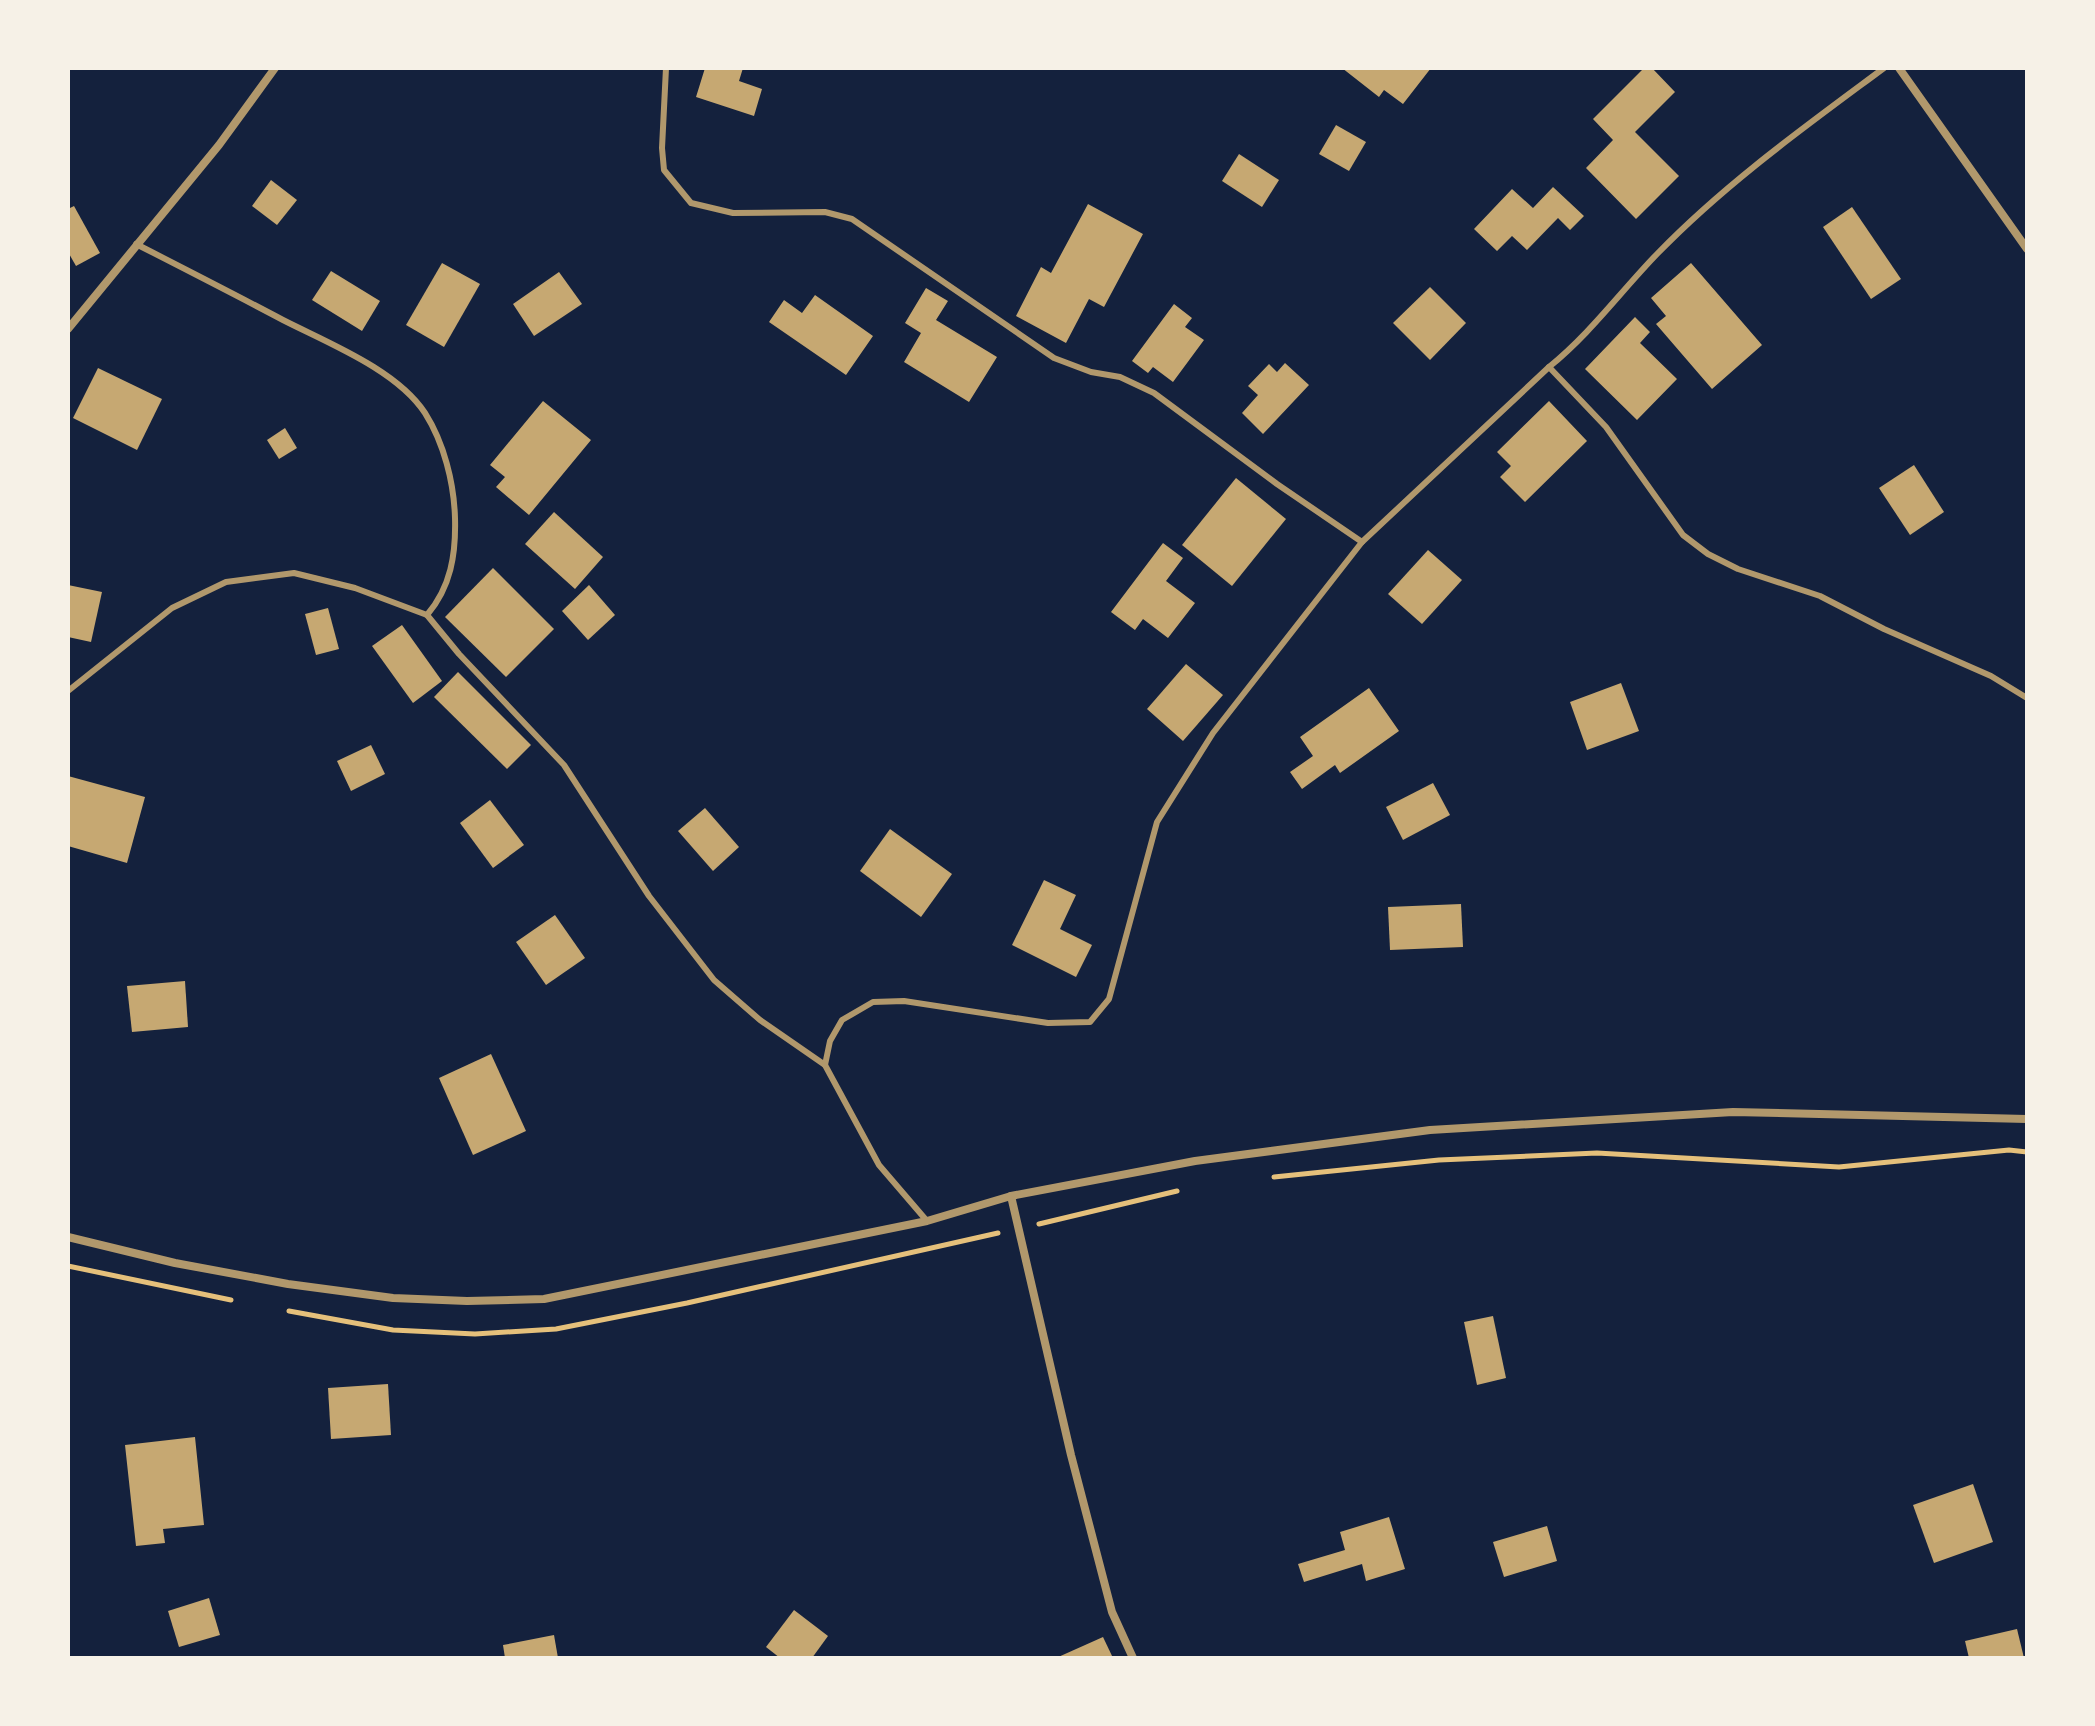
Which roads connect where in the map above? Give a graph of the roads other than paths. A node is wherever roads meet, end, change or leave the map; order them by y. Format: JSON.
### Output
{"nodes":[{"id":1,"x":275,"y":68,"type":"edge"},
{"id":2,"x":666,"y":68,"type":"edge"},
{"id":3,"x":1884,"y":68,"type":"edge"},
{"id":4,"x":1899,"y":68,"type":"edge"},
{"id":5,"x":136,"y":244,"type":"junction"},
{"id":6,"x":2027,"y":249,"type":"edge"},
{"id":7,"x":68,"y":329,"type":"edge"},
{"id":8,"x":1549,"y":367,"type":"junction"},
{"id":9,"x":1362,"y":542,"type":"junction"},
{"id":10,"x":427,"y":615,"type":"junction"},
{"id":11,"x":68,"y":691,"type":"edge"},
{"id":12,"x":2027,"y":698,"type":"edge"},
{"id":13,"x":825,"y":1065,"type":"junction"},
{"id":14,"x":2027,"y":1119,"type":"edge"},
{"id":15,"x":1011,"y":1196,"type":"junction"},
{"id":16,"x":927,"y":1221,"type":"junction"},
{"id":17,"x":68,"y":1237,"type":"edge"},
{"id":18,"x":1133,"y":1658,"type":"edge"}],
"edges":[{"from":1,"to":5,"type":"street"},
{"from":2,"to":9,"type":"lane"},
{"from":3,"to":8,"type":"lane"},
{"from":4,"to":6,"type":"street"},
{"from":5,"to":7,"type":"street"},
{"from":5,"to":10,"type":"lane"},
{"from":8,"to":9,"type":"lane"},
{"from":8,"to":12,"type":"lane"},
{"from":9,"to":13,"type":"lane"},
{"from":10,"to":11,"type":"lane"},
{"from":10,"to":13,"type":"lane"},
{"from":13,"to":16,"type":"lane"},
{"from":14,"to":15,"type":"street"},
{"from":15,"to":16,"type":"street"},
{"from":15,"to":18,"type":"street"},
{"from":16,"to":17,"type":"street"}]}
